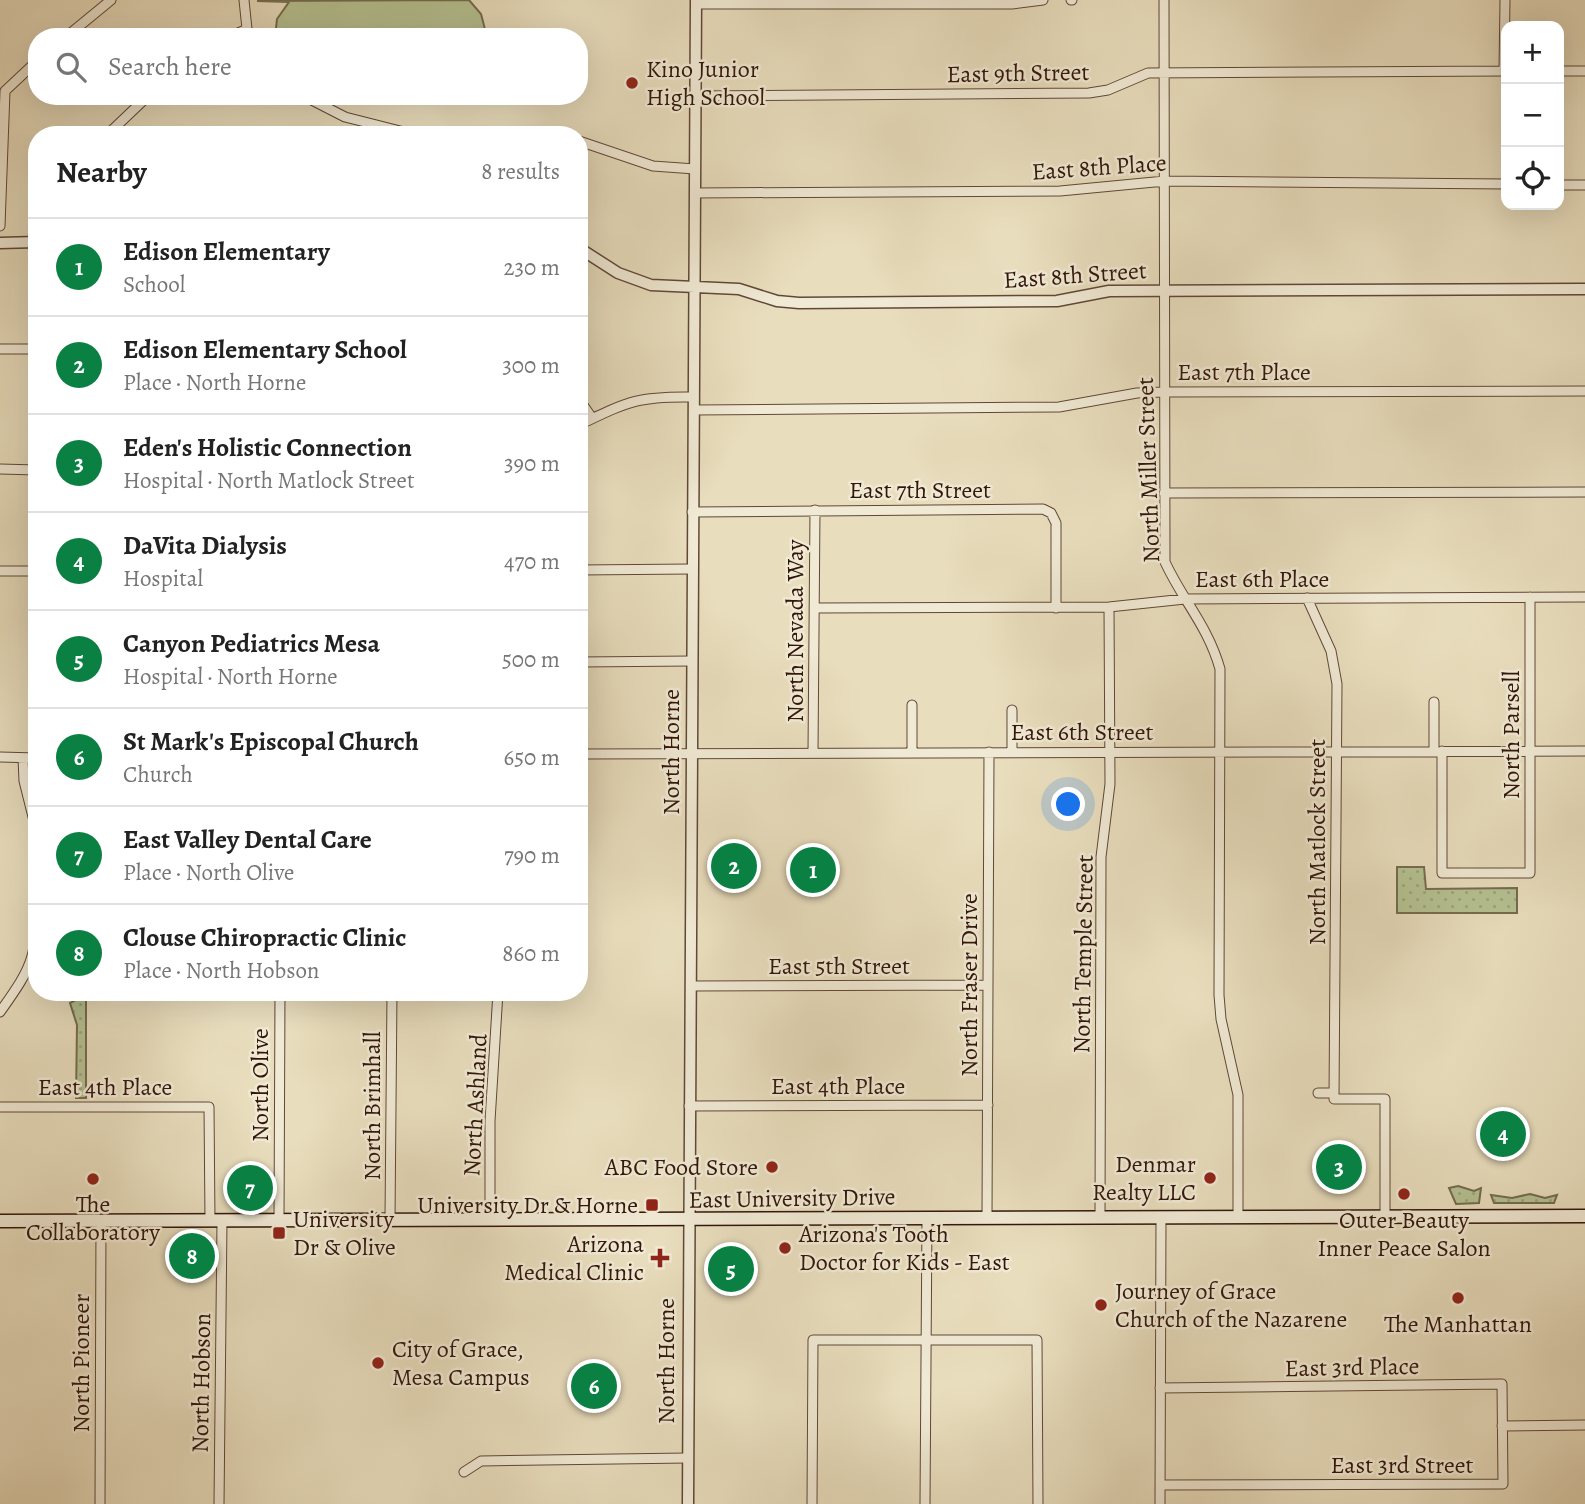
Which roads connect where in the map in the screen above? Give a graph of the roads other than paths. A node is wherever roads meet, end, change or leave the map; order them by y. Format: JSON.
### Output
{"nodes":[{"id":1,"x":111,"y":0,"type":"edge"},
{"id":2,"x":244,"y":0,"type":"edge"},
{"id":3,"x":1043,"y":0,"type":"edge"},
{"id":4,"x":1164,"y":0,"type":"edge"},
{"id":5,"x":1505,"y":0,"type":"edge"},
{"id":6,"x":696,"y":2,"type":"edge"},
{"id":7,"x":1505,"y":21,"type":"edge"},
{"id":8,"x":77,"y":28,"type":"edge"},
{"id":9,"x":249,"y":28,"type":"edge"},
{"id":10,"x":28,"y":69,"type":"edge"},
{"id":11,"x":1501,"y":71,"type":"edge"},
{"id":12,"x":1564,"y":71,"type":"edge"},
{"id":13,"x":1585,"y":71,"type":"edge"},
{"id":14,"x":1165,"y":74,"type":"junction"},
{"id":15,"x":695,"y":96,"type":"junction"},
{"id":16,"x":139,"y":105,"type":"edge"},
{"id":17,"x":322,"y":105,"type":"edge"},
{"id":18,"x":116,"y":126,"type":"edge"},
{"id":19,"x":380,"y":126,"type":"edge"},
{"id":20,"x":588,"y":144,"type":"edge"},
{"id":21,"x":695,"y":169,"type":"junction"},
{"id":22,"x":1166,"y":181,"type":"junction"},
{"id":23,"x":1501,"y":184,"type":"edge"},
{"id":24,"x":1564,"y":185,"type":"edge"},
{"id":25,"x":1585,"y":185,"type":"edge"},
{"id":26,"x":695,"y":193,"type":"junction"},
{"id":27,"x":0,"y":226,"type":"edge"},
{"id":28,"x":28,"y":242,"type":"edge"},
{"id":29,"x":0,"y":243,"type":"edge"},
{"id":30,"x":588,"y":253,"type":"edge"},
{"id":31,"x":694,"y":287,"type":"junction"},
{"id":32,"x":1585,"y":289,"type":"edge"},
{"id":33,"x":1166,"y":290,"type":"junction"},
{"id":34,"x":0,"y":348,"type":"edge"},
{"id":35,"x":28,"y":349,"type":"edge"},
{"id":36,"x":1585,"y":391,"type":"edge"},
{"id":37,"x":1164,"y":392,"type":"junction"},
{"id":38,"x":694,"y":397,"type":"junction"},
{"id":39,"x":694,"y":410,"type":"junction"},
{"id":40,"x":588,"y":412,"type":"edge"},
{"id":41,"x":592,"y":418,"type":"junction"},
{"id":42,"x":588,"y":420,"type":"edge"},
{"id":43,"x":0,"y":469,"type":"edge"},
{"id":44,"x":28,"y":470,"type":"edge"},
{"id":45,"x":1585,"y":492,"type":"edge"},
{"id":46,"x":1164,"y":493,"type":"junction"},
{"id":47,"x":815,"y":510,"type":"junction"},
{"id":48,"x":692,"y":512,"type":"junction"},
{"id":49,"x":692,"y":569,"type":"junction"},
{"id":50,"x":588,"y":570,"type":"edge"},
{"id":51,"x":0,"y":571,"type":"edge"},
{"id":52,"x":28,"y":571,"type":"edge"},
{"id":53,"x":1530,"y":597,"type":"junction"},
{"id":54,"x":1585,"y":597,"type":"edge"},
{"id":55,"x":1185,"y":598,"type":"junction"},
{"id":56,"x":1307,"y":598,"type":"junction"},
{"id":57,"x":1109,"y":607,"type":"junction"},
{"id":58,"x":814,"y":608,"type":"junction"},
{"id":59,"x":1056,"y":608,"type":"junction"},
{"id":60,"x":692,"y":661,"type":"junction"},
{"id":61,"x":588,"y":662,"type":"edge"},
{"id":62,"x":1434,"y":702,"type":"dead end"},
{"id":63,"x":912,"y":705,"type":"dead end"},
{"id":64,"x":1012,"y":710,"type":"dead end"},
{"id":65,"x":1337,"y":751,"type":"junction"},
{"id":66,"x":1438,"y":751,"type":"junction"},
{"id":67,"x":1530,"y":751,"type":"junction"},
{"id":68,"x":1585,"y":751,"type":"edge"},
{"id":69,"x":813,"y":752,"type":"junction"},
{"id":70,"x":912,"y":752,"type":"junction"},
{"id":71,"x":989,"y":752,"type":"junction"},
{"id":72,"x":1012,"y":752,"type":"junction"},
{"id":73,"x":1109,"y":752,"type":"junction"},
{"id":74,"x":1220,"y":752,"type":"junction"},
{"id":75,"x":692,"y":753,"type":"junction"},
{"id":76,"x":588,"y":754,"type":"edge"},
{"id":77,"x":0,"y":757,"type":"edge"},
{"id":78,"x":23,"y":758,"type":"junction"},
{"id":79,"x":28,"y":758,"type":"edge"},
{"id":80,"x":28,"y":797,"type":"edge"},
{"id":81,"x":28,"y":980,"type":"edge"},
{"id":82,"x":988,"y":985,"type":"junction"},
{"id":83,"x":691,"y":986,"type":"junction"},
{"id":84,"x":280,"y":1001,"type":"edge"},
{"id":85,"x":392,"y":1001,"type":"edge"},
{"id":86,"x":497,"y":1001,"type":"edge"},
{"id":87,"x":0,"y":1012,"type":"edge"},
{"id":88,"x":1318,"y":1093,"type":"dead end"},
{"id":89,"x":1334,"y":1093,"type":"junction"},
{"id":90,"x":988,"y":1105,"type":"junction"},
{"id":91,"x":689,"y":1106,"type":"junction"},
{"id":92,"x":0,"y":1107,"type":"edge"},
{"id":93,"x":209,"y":1107,"type":"joint"},
{"id":94,"x":1385,"y":1216,"type":"junction"},
{"id":95,"x":1585,"y":1216,"type":"edge"},
{"id":96,"x":927,"y":1217,"type":"junction"},
{"id":97,"x":1238,"y":1217,"type":"junction"},
{"id":98,"x":987,"y":1218,"type":"junction"},
{"id":99,"x":1100,"y":1218,"type":"junction"},
{"id":100,"x":1161,"y":1218,"type":"junction"},
{"id":101,"x":390,"y":1220,"type":"junction"},
{"id":102,"x":490,"y":1220,"type":"junction"},
{"id":103,"x":688,"y":1220,"type":"junction"},
{"id":104,"x":0,"y":1221,"type":"edge"},
{"id":105,"x":101,"y":1221,"type":"junction"},
{"id":106,"x":216,"y":1221,"type":"junction"},
{"id":107,"x":279,"y":1221,"type":"junction"},
{"id":108,"x":926,"y":1340,"type":"junction"},
{"id":109,"x":1160,"y":1388,"type":"junction"},
{"id":110,"x":1585,"y":1425,"type":"edge"},
{"id":111,"x":1502,"y":1426,"type":"junction"},
{"id":112,"x":687,"y":1458,"type":"junction"},
{"id":113,"x":464,"y":1472,"type":"dead end"},
{"id":114,"x":1160,"y":1485,"type":"junction"},
{"id":115,"x":100,"y":1504,"type":"edge"},
{"id":116,"x":219,"y":1504,"type":"edge"},
{"id":117,"x":688,"y":1504,"type":"edge"},
{"id":118,"x":812,"y":1504,"type":"edge"},
{"id":119,"x":925,"y":1504,"type":"edge"},
{"id":120,"x":1038,"y":1504,"type":"edge"},
{"id":121,"x":1160,"y":1504,"type":"edge"}],
"edges":[{"from":1,"to":8,"type":"street"},
{"from":2,"to":9,"type":"street"},
{"from":3,"to":6,"type":"street"},
{"from":4,"to":14,"type":"street","name":"North Miller Street"},
{"from":5,"to":7,"type":"street"},
{"from":6,"to":15,"type":"street","name":"North Horne"},
{"from":10,"to":27,"type":"street"},
{"from":11,"to":14,"type":"street","name":"East 9th Street"},
{"from":12,"to":13,"type":"street"},
{"from":14,"to":15,"type":"street","name":"East 9th Street"},
{"from":14,"to":22,"type":"street","name":"North Miller Street"},
{"from":15,"to":21,"type":"street","name":"North Horne"},
{"from":16,"to":18,"type":"street"},
{"from":17,"to":19,"type":"street"},
{"from":20,"to":21,"type":"street"},
{"from":21,"to":26,"type":"street","name":"North Horne"},
{"from":22,"to":23,"type":"street","name":"East 8th Place"},
{"from":22,"to":26,"type":"street","name":"East 8th Place"},
{"from":22,"to":33,"type":"street","name":"North Miller Street"},
{"from":24,"to":25,"type":"street"},
{"from":26,"to":31,"type":"street","name":"North Horne"},
{"from":28,"to":29,"type":"street"},
{"from":30,"to":31,"type":"street","name":"East 8th Street"},
{"from":31,"to":33,"type":"street","name":"East 8th Street"},
{"from":31,"to":38,"type":"street","name":"North Horne"},
{"from":32,"to":33,"type":"street","name":"East 8th Street"},
{"from":33,"to":37,"type":"street","name":"North Miller Street"},
{"from":34,"to":35,"type":"street"},
{"from":36,"to":37,"type":"street","name":"East 7th Place"},
{"from":37,"to":39,"type":"street","name":"East 7th Place"},
{"from":37,"to":46,"type":"street","name":"North Miller Street"},
{"from":38,"to":39,"type":"street","name":"North Horne"},
{"from":38,"to":41,"type":"street"},
{"from":39,"to":48,"type":"street","name":"North Horne"},
{"from":40,"to":41,"type":"street"},
{"from":41,"to":42,"type":"street"},
{"from":43,"to":44,"type":"street"},
{"from":45,"to":46,"type":"street"},
{"from":46,"to":55,"type":"street","name":"North Miller Street"},
{"from":47,"to":48,"type":"street","name":"East 7th Street"},
{"from":47,"to":58,"type":"street","name":"North Nevada Way"},
{"from":47,"to":59,"type":"street","name":"East 7th Street"},
{"from":48,"to":49,"type":"street","name":"North Horne"},
{"from":49,"to":50,"type":"street"},
{"from":49,"to":60,"type":"street","name":"North Horne"},
{"from":51,"to":52,"type":"street"},
{"from":53,"to":54,"type":"street","name":"East 6th Place"},
{"from":53,"to":56,"type":"street","name":"East 6th Place"},
{"from":53,"to":67,"type":"street","name":"North Parsell"},
{"from":55,"to":56,"type":"street","name":"East 6th Place"},
{"from":55,"to":57,"type":"street","name":"East 6th Place"},
{"from":55,"to":74,"type":"street","name":"North Miller Street"},
{"from":56,"to":65,"type":"street","name":"North Matlock Street"},
{"from":57,"to":59,"type":"street","name":"East 6th Place"},
{"from":57,"to":73,"type":"street","name":"North Temple Street"},
{"from":58,"to":59,"type":"street","name":"East 6th Place"},
{"from":58,"to":69,"type":"street","name":"North Nevada Way"},
{"from":60,"to":61,"type":"street"},
{"from":60,"to":75,"type":"street","name":"North Horne"},
{"from":62,"to":66,"type":"street"},
{"from":63,"to":70,"type":"street"},
{"from":64,"to":72,"type":"street"},
{"from":65,"to":66,"type":"street","name":"East 6th Street"},
{"from":65,"to":74,"type":"street","name":"East 6th Street"},
{"from":65,"to":89,"type":"street","name":"North Matlock Street"},
{"from":66,"to":67,"type":"street","name":"East 6th Street"},
{"from":66,"to":67,"type":"street","name":"North Parsell"},
{"from":67,"to":68,"type":"street","name":"East 6th Street"},
{"from":69,"to":70,"type":"street","name":"East 6th Street"},
{"from":69,"to":75,"type":"street","name":"East 6th Street"},
{"from":70,"to":71,"type":"street","name":"East 6th Street"},
{"from":71,"to":72,"type":"street","name":"East 6th Street"},
{"from":71,"to":82,"type":"street","name":"North Fraser Drive"},
{"from":72,"to":73,"type":"street","name":"East 6th Street"},
{"from":73,"to":74,"type":"street","name":"East 6th Street"},
{"from":73,"to":99,"type":"street","name":"North Temple Street"},
{"from":74,"to":97,"type":"street","name":"North Miller Street"},
{"from":75,"to":76,"type":"street","name":"East 6th Street"},
{"from":75,"to":83,"type":"street","name":"North Horne"},
{"from":77,"to":78,"type":"street"},
{"from":78,"to":79,"type":"street"},
{"from":78,"to":80,"type":"street"},
{"from":81,"to":87,"type":"street"},
{"from":82,"to":83,"type":"street","name":"East 5th Street"},
{"from":82,"to":90,"type":"street","name":"North Fraser Drive"},
{"from":83,"to":91,"type":"street","name":"North Horne"},
{"from":84,"to":107,"type":"street","name":"North Olive"},
{"from":85,"to":101,"type":"street","name":"North Brimhall"},
{"from":86,"to":102,"type":"street","name":"North Ashland"},
{"from":88,"to":89,"type":"street"},
{"from":89,"to":94,"type":"street"},
{"from":90,"to":91,"type":"street","name":"East 4th Place"},
{"from":90,"to":98,"type":"street","name":"North Fraser Drive"},
{"from":91,"to":103,"type":"street","name":"North Horne"},
{"from":92,"to":93,"type":"street","name":"East 4th Place"},
{"from":93,"to":106,"type":"street","name":"North Hobson"},
{"from":94,"to":95,"type":"main road","name":"East University Drive"},
{"from":94,"to":97,"type":"main road","name":"East University Drive"},
{"from":96,"to":98,"type":"main road","name":"East University Drive"},
{"from":96,"to":103,"type":"main road","name":"East University Drive"},
{"from":96,"to":108,"type":"street"},
{"from":97,"to":100,"type":"main road","name":"East University Drive"},
{"from":98,"to":99,"type":"main road","name":"East University Drive"},
{"from":99,"to":100,"type":"main road","name":"East University Drive"},
{"from":100,"to":109,"type":"street"},
{"from":101,"to":102,"type":"main road","name":"East University Drive"},
{"from":101,"to":107,"type":"main road","name":"East University Drive"},
{"from":102,"to":103,"type":"main road","name":"East University Drive"},
{"from":103,"to":112,"type":"street","name":"North Horne"},
{"from":104,"to":105,"type":"main road","name":"East University Drive"},
{"from":105,"to":106,"type":"main road","name":"East University Drive"},
{"from":105,"to":115,"type":"street","name":"North Pioneer"},
{"from":106,"to":107,"type":"main road","name":"East University Drive"},
{"from":106,"to":116,"type":"street","name":"North Hobson"},
{"from":108,"to":118,"type":"street"},
{"from":108,"to":119,"type":"street"},
{"from":108,"to":120,"type":"street"},
{"from":109,"to":111,"type":"street","name":"East 3rd Place"},
{"from":109,"to":114,"type":"street"},
{"from":110,"to":111,"type":"street"},
{"from":111,"to":114,"type":"street","name":"East 3rd Street"},
{"from":112,"to":113,"type":"street"},
{"from":112,"to":117,"type":"street","name":"North Horne"},
{"from":114,"to":121,"type":"street"}]}
